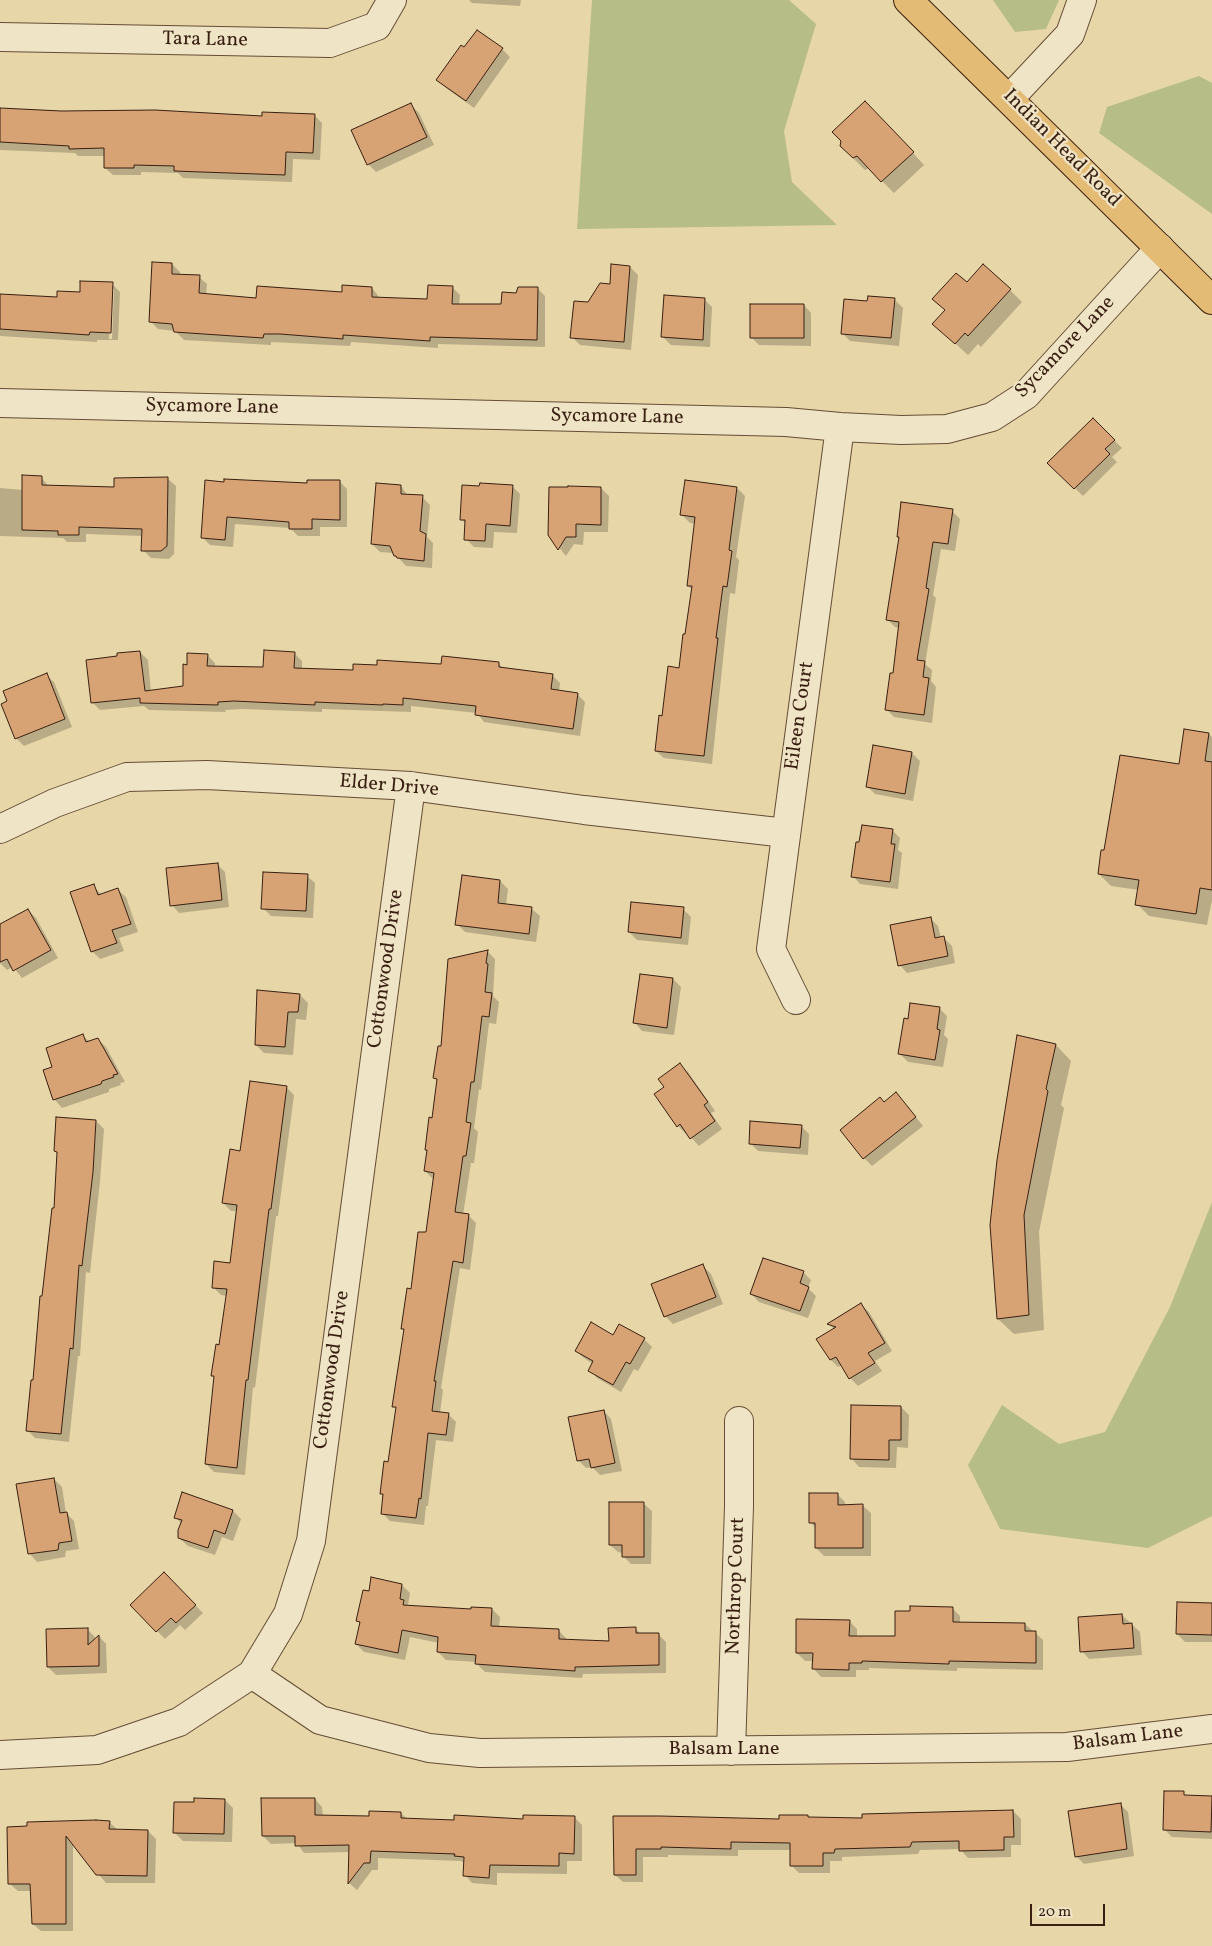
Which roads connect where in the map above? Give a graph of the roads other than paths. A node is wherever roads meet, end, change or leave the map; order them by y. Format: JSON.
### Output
{"nodes":[{"id":1,"x":392,"y":0,"type":"edge"},
{"id":2,"x":908,"y":0,"type":"edge"},
{"id":3,"x":1082,"y":0,"type":"edge"},
{"id":4,"x":0,"y":37,"type":"edge"},
{"id":5,"x":1010,"y":98,"type":"junction"},
{"id":6,"x":1160,"y":248,"type":"junction"},
{"id":7,"x":1212,"y":300,"type":"edge"},
{"id":8,"x":0,"y":404,"type":"edge"},
{"id":9,"x":840,"y":427,"type":"junction"},
{"id":10,"x":411,"y":786,"type":"junction"},
{"id":11,"x":0,"y":829,"type":"edge"},
{"id":12,"x":786,"y":833,"type":"junction"},
{"id":13,"x":796,"y":1000,"type":"dead end"},
{"id":14,"x":739,"y":1421,"type":"dead end"},
{"id":15,"x":252,"y":1674,"type":"junction"},
{"id":16,"x":1212,"y":1729,"type":"edge"},
{"id":17,"x":731,"y":1751,"type":"junction"},
{"id":18,"x":0,"y":1755,"type":"edge"}],
"edges":[{"from":1,"to":4,"type":"street","name":"Tara Lane"},
{"from":2,"to":5,"type":"main road","name":"Indian Head Road"},
{"from":3,"to":5,"type":"street"},
{"from":5,"to":6,"type":"main road","name":"Indian Head Road"},
{"from":6,"to":7,"type":"main road","name":"Indian Head Road"},
{"from":6,"to":9,"type":"street","name":"Sycamore Lane"},
{"from":8,"to":9,"type":"street","name":"Sycamore Lane"},
{"from":9,"to":12,"type":"street","name":"Eileen Court"},
{"from":10,"to":11,"type":"street","name":"Elder Drive"},
{"from":10,"to":12,"type":"street","name":"Elder Drive"},
{"from":10,"to":15,"type":"street","name":"Cottonwood Drive"},
{"from":12,"to":13,"type":"street","name":"Eileen Court"},
{"from":14,"to":17,"type":"street","name":"Northrop Court"},
{"from":15,"to":17,"type":"street","name":"Balsam Lane"},
{"from":15,"to":18,"type":"street","name":"Cottonwood Drive"},
{"from":16,"to":17,"type":"street","name":"Balsam Lane"}]}
